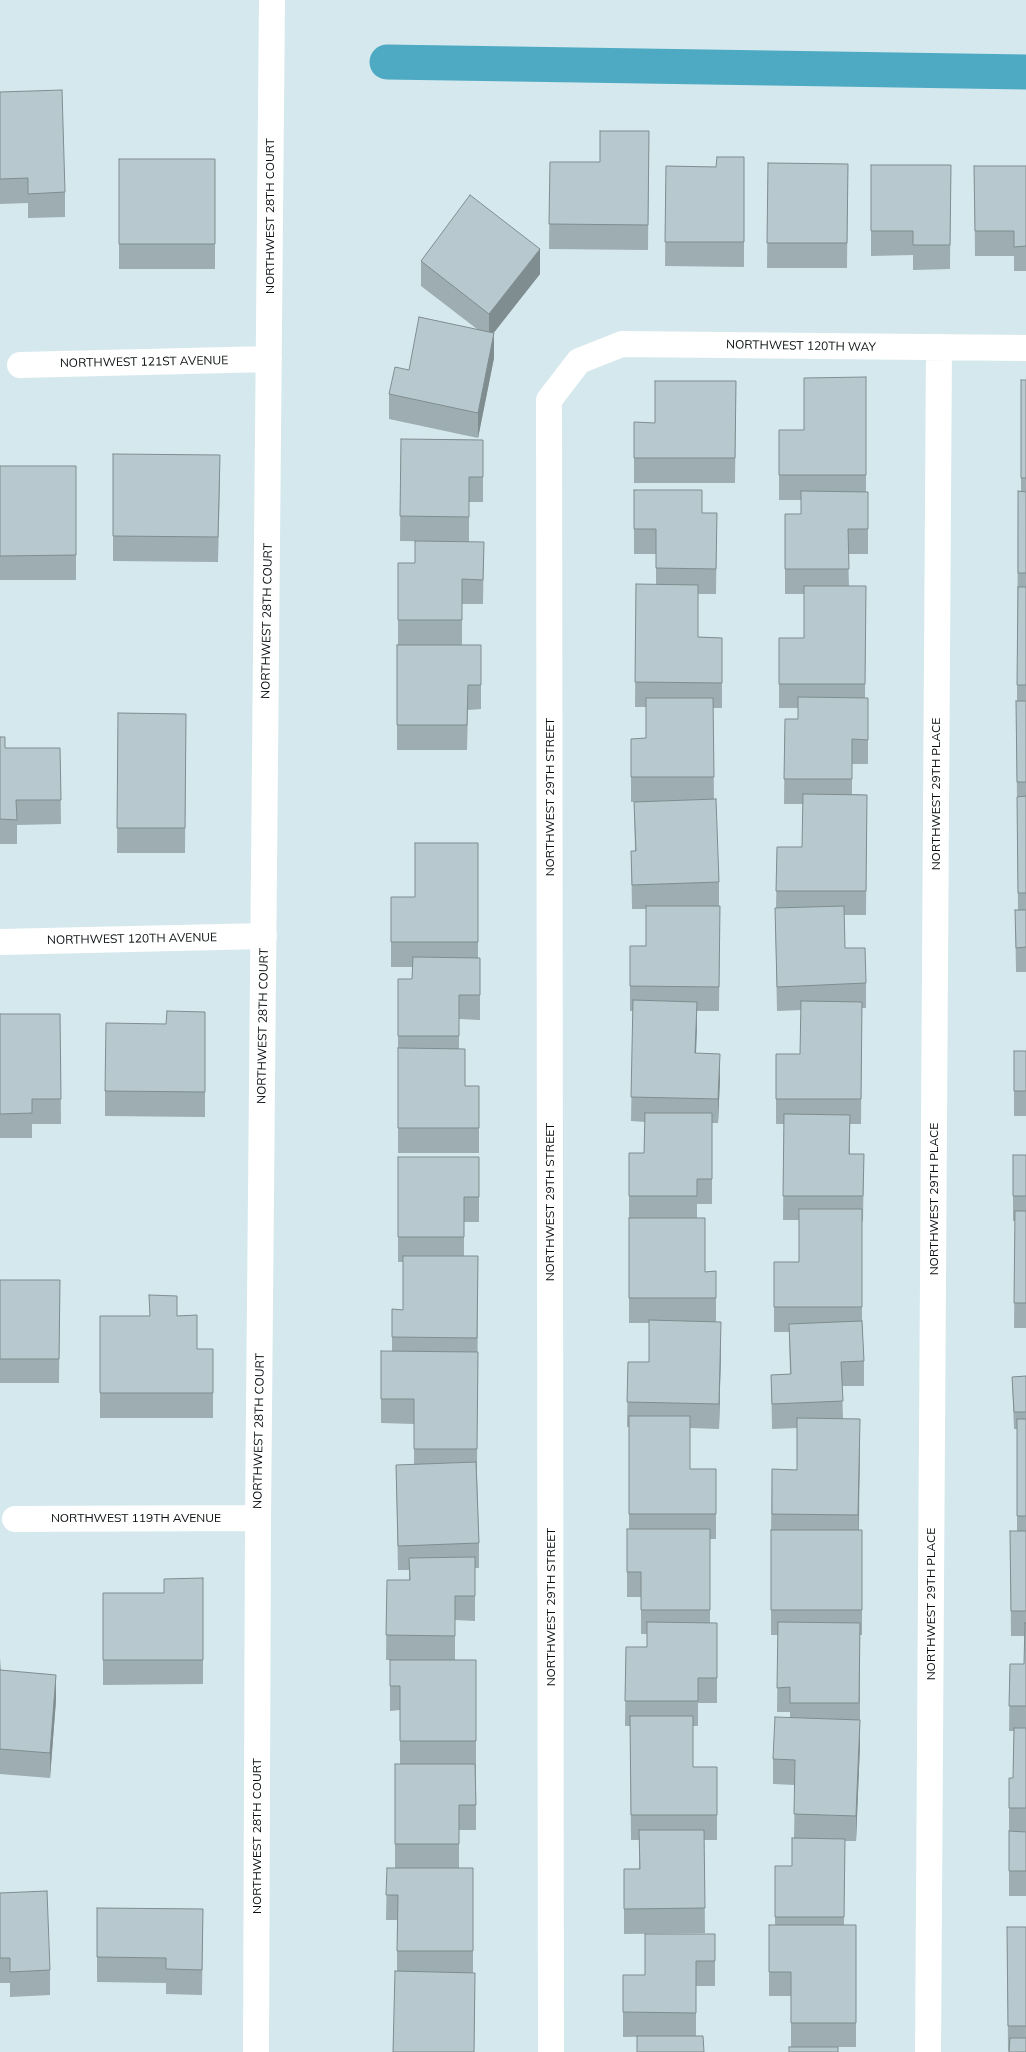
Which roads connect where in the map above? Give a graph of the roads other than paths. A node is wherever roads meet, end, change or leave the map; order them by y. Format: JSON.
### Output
{"nodes":[{"id":1,"x":272,"y":0,"type":"edge"},
{"id":2,"x":939,"y":347,"type":"junction"},
{"id":3,"x":1026,"y":348,"type":"edge"},
{"id":4,"x":269,"y":359,"type":"junction"},
{"id":5,"x":579,"y":361,"type":"joint"},
{"id":6,"x":20,"y":364,"type":"dead end"},
{"id":7,"x":264,"y":936,"type":"junction"},
{"id":8,"x":0,"y":942,"type":"edge"},
{"id":9,"x":258,"y":1518,"type":"junction"},
{"id":10,"x":15,"y":1519,"type":"dead end"},
{"id":11,"x":256,"y":2052,"type":"edge"},
{"id":12,"x":551,"y":2052,"type":"edge"},
{"id":13,"x":928,"y":2052,"type":"edge"}],
"edges":[{"from":1,"to":4,"type":"street","name":"NORTHWEST 28TH COURT"},
{"from":2,"to":3,"type":"street","name":"NORTHWEST 120TH WAY"},
{"from":2,"to":5,"type":"street","name":"NORTHWEST 120TH WAY"},
{"from":2,"to":13,"type":"street","name":"NORTHWEST 29TH PLACE"},
{"from":4,"to":6,"type":"street","name":"NORTHWEST 121ST AVENUE"},
{"from":4,"to":7,"type":"street","name":"NORTHWEST 28TH COURT"},
{"from":5,"to":12,"type":"street","name":"NORTHWEST 29TH STREET"},
{"from":7,"to":8,"type":"street","name":"NORTHWEST 120TH AVENUE"},
{"from":7,"to":9,"type":"street","name":"NORTHWEST 28TH COURT"},
{"from":9,"to":10,"type":"street","name":"NORTHWEST 119TH AVENUE"},
{"from":9,"to":11,"type":"street","name":"NORTHWEST 28TH COURT"}]}
